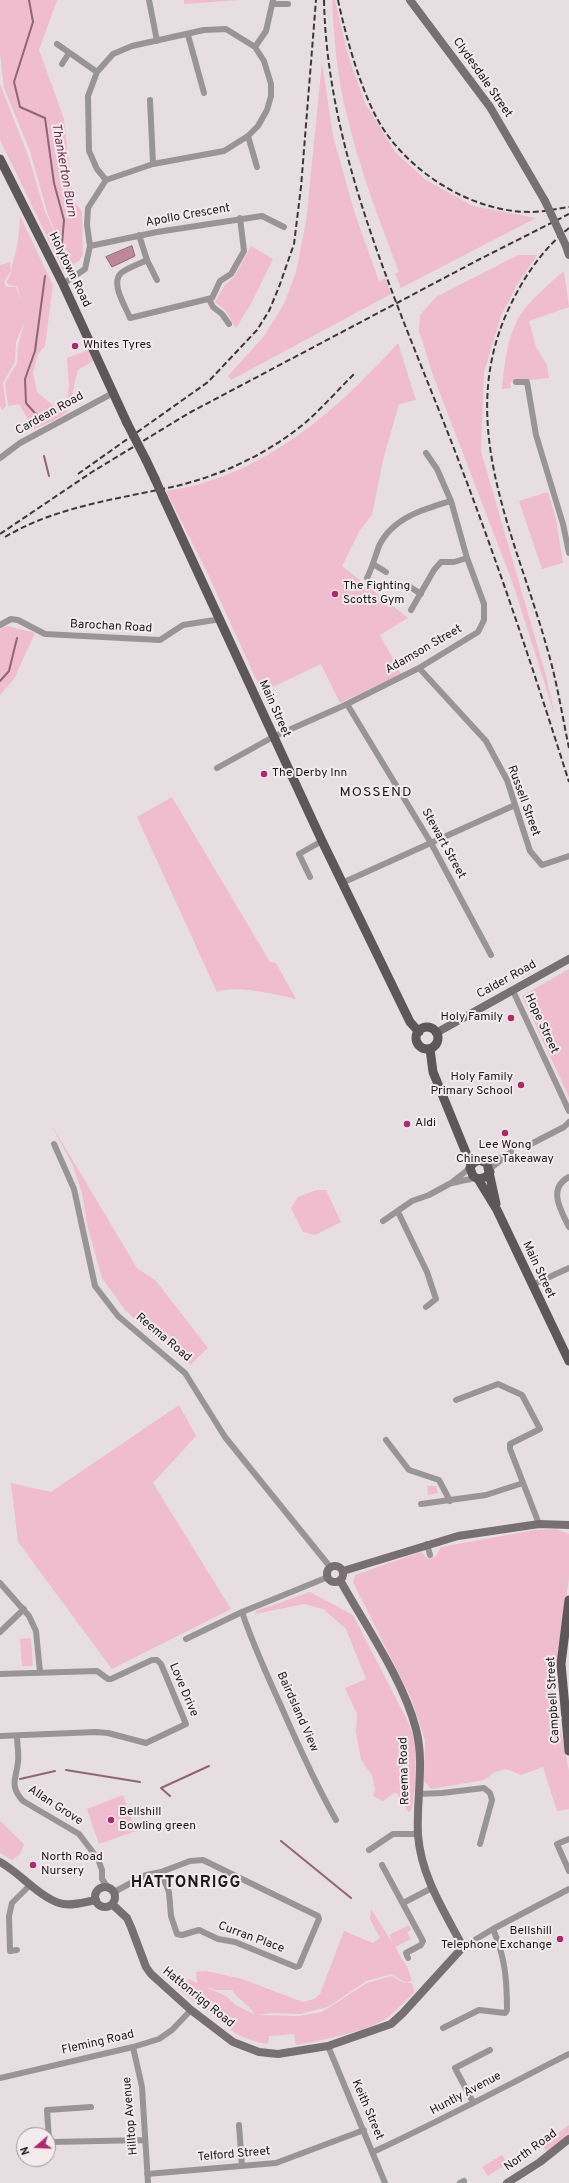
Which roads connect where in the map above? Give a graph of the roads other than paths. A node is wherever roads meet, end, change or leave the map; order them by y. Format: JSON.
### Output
{"nodes":[{"id":1,"x":149,"y":0,"type":"edge"},
{"id":2,"x":410,"y":0,"type":"edge"},
{"id":3,"x":273,"y":2,"type":"edge"},
{"id":4,"x":288,"y":4,"type":"dead end"},
{"id":5,"x":188,"y":35,"type":"junction"},
{"id":6,"x":157,"y":41,"type":"junction"},
{"id":7,"x":57,"y":44,"type":"dead end"},
{"id":8,"x":255,"y":47,"type":"junction"},
{"id":9,"x":69,"y":53,"type":"junction"},
{"id":10,"x":62,"y":64,"type":"dead end"},
{"id":11,"x":97,"y":72,"type":"junction"},
{"id":12,"x":204,"y":93,"type":"dead end"},
{"id":13,"x":150,"y":100,"type":"dead end"},
{"id":14,"x":248,"y":136,"type":"junction"},
{"id":15,"x":0,"y":159,"type":"edge"},
{"id":16,"x":153,"y":164,"type":"junction"},
{"id":17,"x":257,"y":167,"type":"dead end"},
{"id":18,"x":106,"y":180,"type":"junction"},
{"id":19,"x":240,"y":218,"type":"junction"},
{"id":20,"x":284,"y":227,"type":"dead end"},
{"id":21,"x":139,"y":236,"type":"junction"},
{"id":22,"x":90,"y":246,"type":"junction"},
{"id":23,"x":569,"y":255,"type":"edge"},
{"id":24,"x":147,"y":260,"type":"junction"},
{"id":25,"x":157,"y":280,"type":"dead end"},
{"id":26,"x":63,"y":284,"type":"junction"},
{"id":27,"x":209,"y":299,"type":"junction"},
{"id":28,"x":228,"y":324,"type":"dead end"},
{"id":29,"x":516,"y":382,"type":"dead end"},
{"id":30,"x":113,"y":393,"type":"junction"},
{"id":31,"x":426,"y":453,"type":"dead end"},
{"id":32,"x":0,"y":458,"type":"edge"},
{"id":33,"x":451,"y":501,"type":"junction"},
{"id":34,"x":566,"y":524,"type":"edge"},
{"id":35,"x":569,"y":553,"type":"edge"},
{"id":36,"x":467,"y":558,"type":"junction"},
{"id":37,"x":373,"y":564,"type":"junction"},
{"id":38,"x":386,"y":572,"type":"dead end"},
{"id":39,"x":367,"y":578,"type":"dead end"},
{"id":40,"x":410,"y":587,"type":"dead end"},
{"id":41,"x":421,"y":594,"type":"junction"},
{"id":42,"x":411,"y":610,"type":"dead end"},
{"id":43,"x":221,"y":619,"type":"junction"},
{"id":44,"x":0,"y":626,"type":"edge"},
{"id":45,"x":419,"y":668,"type":"junction"},
{"id":46,"x":347,"y":704,"type":"junction"},
{"id":47,"x":274,"y":737,"type":"junction"},
{"id":48,"x":217,"y":768,"type":"dead end"},
{"id":49,"x":515,"y":805,"type":"junction"},
{"id":50,"x":322,"y":841,"type":"junction"},
{"id":51,"x":431,"y":843,"type":"junction"},
{"id":52,"x":569,"y":856,"type":"edge"},
{"id":53,"x":310,"y":877,"type":"dead end"},
{"id":54,"x":342,"y":883,"type":"junction"},
{"id":55,"x":491,"y":955,"type":"dead end"},
{"id":56,"x":569,"y":959,"type":"edge"},
{"id":57,"x":513,"y":990,"type":"junction"},
{"id":58,"x":419,"y":1032,"type":"junction"},
{"id":59,"x":436,"y":1033,"type":"junction"},
{"id":60,"x":430,"y":1049,"type":"junction"},
{"id":61,"x":569,"y":1111,"type":"edge"},
{"id":62,"x":569,"y":1122,"type":"edge"},
{"id":63,"x":54,"y":1144,"type":"dead end"},
{"id":64,"x":527,"y":1146,"type":"dead end"},
{"id":65,"x":511,"y":1152,"type":"dead end"},
{"id":66,"x":481,"y":1166,"type":"junction"},
{"id":67,"x":569,"y":1177,"type":"edge"},
{"id":68,"x":477,"y":1179,"type":"junction"},
{"id":69,"x":451,"y":1183,"type":"junction"},
{"id":70,"x":496,"y":1210,"type":"junction"},
{"id":71,"x":398,"y":1212,"type":"junction"},
{"id":72,"x":383,"y":1221,"type":"dead end"},
{"id":73,"x":569,"y":1227,"type":"edge"},
{"id":74,"x":569,"y":1268,"type":"edge"},
{"id":75,"x":532,"y":1285,"type":"junction"},
{"id":76,"x":426,"y":1307,"type":"dead end"},
{"id":77,"x":569,"y":1361,"type":"edge"},
{"id":78,"x":456,"y":1400,"type":"dead end"},
{"id":79,"x":386,"y":1440,"type":"dead end"},
{"id":80,"x":523,"y":1483,"type":"junction"},
{"id":81,"x":450,"y":1501,"type":"junction"},
{"id":82,"x":421,"y":1504,"type":"dead end"},
{"id":83,"x":539,"y":1524,"type":"junction"},
{"id":84,"x":569,"y":1525,"type":"edge"},
{"id":85,"x":427,"y":1544,"type":"junction"},
{"id":86,"x":430,"y":1555,"type":"dead end"},
{"id":87,"x":331,"y":1568,"type":"junction"},
{"id":88,"x":343,"y":1571,"type":"junction"},
{"id":89,"x":328,"y":1577,"type":"junction"},
{"id":90,"x":340,"y":1580,"type":"junction"},
{"id":91,"x":0,"y":1583,"type":"edge"},
{"id":92,"x":569,"y":1600,"type":"edge"},
{"id":93,"x":24,"y":1609,"type":"junction"},
{"id":94,"x":242,"y":1612,"type":"junction"},
{"id":95,"x":0,"y":1632,"type":"edge"},
{"id":96,"x":186,"y":1640,"type":"dead end"},
{"id":97,"x":40,"y":1672,"type":"junction"},
{"id":98,"x":0,"y":1674,"type":"edge"},
{"id":99,"x":0,"y":1736,"type":"edge"},
{"id":100,"x":17,"y":1736,"type":"junction"},
{"id":101,"x":569,"y":1751,"type":"edge"},
{"id":102,"x":419,"y":1794,"type":"junction"},
{"id":103,"x":336,"y":1820,"type":"dead end"},
{"id":104,"x":418,"y":1834,"type":"junction"},
{"id":105,"x":569,"y":1839,"type":"edge"},
{"id":106,"x":480,"y":1844,"type":"dead end"},
{"id":107,"x":369,"y":1850,"type":"dead end"},
{"id":108,"x":0,"y":1862,"type":"edge"},
{"id":109,"x":382,"y":1865,"type":"dead end"},
{"id":110,"x":569,"y":1871,"type":"edge"},
{"id":111,"x":161,"y":1872,"type":"junction"},
{"id":112,"x":30,"y":1885,"type":"junction"},
{"id":113,"x":432,"y":1888,"type":"junction"},
{"id":114,"x":569,"y":1889,"type":"edge"},
{"id":115,"x":111,"y":1890,"type":"junction"},
{"id":116,"x":96,"y":1900,"type":"junction"},
{"id":117,"x":403,"y":1903,"type":"junction"},
{"id":118,"x":112,"y":1904,"type":"junction"},
{"id":119,"x":492,"y":1929,"type":"junction"},
{"id":120,"x":463,"y":1947,"type":"junction"},
{"id":121,"x":18,"y":1950,"type":"dead end"},
{"id":122,"x":408,"y":1958,"type":"dead end"},
{"id":123,"x":191,"y":2010,"type":"junction"},
{"id":124,"x":444,"y":2028,"type":"dead end"},
{"id":125,"x":328,"y":2046,"type":"junction"},
{"id":126,"x":133,"y":2048,"type":"junction"},
{"id":127,"x":490,"y":2050,"type":"dead end"},
{"id":128,"x":569,"y":2054,"type":"edge"},
{"id":129,"x":0,"y":2078,"type":"edge"},
{"id":130,"x":473,"y":2102,"type":"junction"},
{"id":131,"x":91,"y":2107,"type":"dead end"},
{"id":132,"x":239,"y":2124,"type":"dead end"},
{"id":133,"x":364,"y":2130,"type":"junction"},
{"id":134,"x":569,"y":2139,"type":"edge"},
{"id":135,"x":144,"y":2140,"type":"junction"},
{"id":136,"x":373,"y":2152,"type":"junction"},
{"id":137,"x":242,"y":2166,"type":"junction"},
{"id":138,"x":147,"y":2174,"type":"junction"},
{"id":139,"x":148,"y":2183,"type":"edge"},
{"id":140,"x":385,"y":2183,"type":"edge"},
{"id":141,"x":507,"y":2183,"type":"edge"}],
"edges":[{"from":1,"to":6,"type":"street"},
{"from":2,"to":23,"type":"street","name":"Clydesdale Street","bridge":true},
{"from":3,"to":4,"type":"street"},
{"from":3,"to":8,"type":"street"},
{"from":5,"to":6,"type":"street"},
{"from":5,"to":8,"type":"street"},
{"from":5,"to":12,"type":"street"},
{"from":6,"to":11,"type":"street"},
{"from":7,"to":9,"type":"street"},
{"from":8,"to":14,"type":"street"},
{"from":9,"to":10,"type":"street"},
{"from":9,"to":11,"type":"street"},
{"from":11,"to":18,"type":"street"},
{"from":13,"to":16,"type":"street"},
{"from":14,"to":16,"type":"street"},
{"from":14,"to":17,"type":"street"},
{"from":15,"to":26,"type":"main road","name":"Holytown Road"},
{"from":16,"to":18,"type":"street"},
{"from":18,"to":22,"type":"street"},
{"from":19,"to":20,"type":"street","name":"Apollo Crescent"},
{"from":19,"to":21,"type":"street","name":"Apollo Crescent"},
{"from":19,"to":27,"type":"street","name":"Apollo Crescent"},
{"from":21,"to":22,"type":"street","name":"Apollo Crescent"},
{"from":21,"to":24,"type":"street","name":"Apollo Crescent"},
{"from":22,"to":26,"type":"street"},
{"from":24,"to":25,"type":"street","name":"Apollo Crescent"},
{"from":24,"to":27,"type":"street"},
{"from":26,"to":30,"type":"main road","name":"Holytown Road"},
{"from":27,"to":28,"type":"street"},
{"from":29,"to":34,"type":"street"},
{"from":30,"to":32,"type":"street","name":"Cardean Road"},
{"from":30,"to":43,"type":"main road","name":"Main Street","bridge":true},
{"from":31,"to":33,"type":"street","name":"Adamson Street"},
{"from":33,"to":36,"type":"street","name":"Adamson Street"},
{"from":33,"to":37,"type":"street"},
{"from":34,"to":35,"type":"street"},
{"from":36,"to":41,"type":"street"},
{"from":36,"to":45,"type":"street","name":"Adamson Street"},
{"from":37,"to":38,"type":"street"},
{"from":37,"to":39,"type":"street"},
{"from":40,"to":41,"type":"street"},
{"from":41,"to":42,"type":"street"},
{"from":43,"to":44,"type":"street","name":"Barochan Road"},
{"from":43,"to":47,"type":"main road","name":"Main Street"},
{"from":45,"to":46,"type":"street","name":"Adamson Street"},
{"from":45,"to":49,"type":"street","name":"Russell Street"},
{"from":46,"to":47,"type":"street","name":"Adamson Street"},
{"from":46,"to":51,"type":"street","name":"Stewart Street"},
{"from":47,"to":48,"type":"street","name":"Adamson Street"},
{"from":47,"to":50,"type":"main road","name":"Main Street"},
{"from":49,"to":51,"type":"street"},
{"from":49,"to":52,"type":"street","name":"Russell Street"},
{"from":50,"to":53,"type":"street"},
{"from":50,"to":54,"type":"main road","name":"Main Street"},
{"from":51,"to":54,"type":"street"},
{"from":51,"to":55,"type":"street","name":"Stewart Street"},
{"from":54,"to":58,"type":"main road","name":"Main Street"},
{"from":56,"to":57,"type":"street","name":"Calder Road"},
{"from":57,"to":59,"type":"street","name":"Calder Road"},
{"from":57,"to":61,"type":"street","name":"Hope Street"},
{"from":58,"to":59,"type":"main road"},
{"from":58,"to":60,"type":"main road"},
{"from":59,"to":60,"type":"main road"},
{"from":60,"to":66,"type":"main road","name":"Main Street"},
{"from":62,"to":64,"type":"street"},
{"from":63,"to":87,"type":"street","name":"Reema Road"},
{"from":65,"to":66,"type":"street"},
{"from":66,"to":68,"type":"main road","name":"Main Street"},
{"from":66,"to":68,"type":"main road"},
{"from":66,"to":69,"type":"street"},
{"from":66,"to":70,"type":"main road","name":"Main Street"},
{"from":67,"to":73,"type":"street"},
{"from":68,"to":69,"type":"street"},
{"from":68,"to":70,"type":"main road","name":"Main Street"},
{"from":69,"to":71,"type":"street"},
{"from":70,"to":75,"type":"main road","name":"Main Street"},
{"from":71,"to":72,"type":"street"},
{"from":71,"to":76,"type":"street"},
{"from":74,"to":75,"type":"street"},
{"from":75,"to":77,"type":"main road","name":"Main Street"},
{"from":78,"to":80,"type":"street"},
{"from":79,"to":81,"type":"street"},
{"from":80,"to":81,"type":"street"},
{"from":80,"to":83,"type":"street"},
{"from":81,"to":82,"type":"street"},
{"from":83,"to":84,"type":"street"},
{"from":83,"to":85,"type":"street"},
{"from":85,"to":86,"type":"street"},
{"from":85,"to":88,"type":"street"},
{"from":87,"to":88,"type":"street"},
{"from":87,"to":89,"type":"street"},
{"from":88,"to":90,"type":"street"},
{"from":89,"to":90,"type":"street"},
{"from":89,"to":94,"type":"street"},
{"from":90,"to":102,"type":"street","name":"Reema Road"},
{"from":91,"to":93,"type":"street"},
{"from":92,"to":101,"type":"main road","name":"Campbell Street"},
{"from":93,"to":95,"type":"street"},
{"from":93,"to":97,"type":"street"},
{"from":94,"to":96,"type":"street"},
{"from":94,"to":103,"type":"street","name":"Bairdsland View"},
{"from":97,"to":98,"type":"street","name":"Love Drive"},
{"from":97,"to":100,"type":"street","name":"Love Drive"},
{"from":99,"to":100,"type":"street","name":"Love Drive"},
{"from":100,"to":115,"type":"street","name":"Allan Grove"},
{"from":102,"to":104,"type":"street","name":"Reema Road"},
{"from":102,"to":106,"type":"street"},
{"from":104,"to":107,"type":"street"},
{"from":104,"to":113,"type":"street","name":"Reema Road"},
{"from":105,"to":110,"type":"street"},
{"from":108,"to":112,"type":"street"},
{"from":109,"to":117,"type":"street"},
{"from":111,"to":111,"type":"street","name":"Curran Place"},
{"from":111,"to":115,"type":"street","name":"Curran Place"},
{"from":112,"to":116,"type":"street"},
{"from":112,"to":121,"type":"street"},
{"from":113,"to":117,"type":"street"},
{"from":113,"to":120,"type":"street","name":"Reema Road"},
{"from":114,"to":119,"type":"street","name":"Hattonrigg Road"},
{"from":115,"to":116,"type":"street"},
{"from":115,"to":118,"type":"street"},
{"from":116,"to":118,"type":"street"},
{"from":117,"to":122,"type":"street"},
{"from":118,"to":123,"type":"street","name":"Hattonrigg Road"},
{"from":119,"to":120,"type":"street","name":"Hattonrigg Road"},
{"from":119,"to":124,"type":"street"},
{"from":120,"to":125,"type":"street","name":"Hattonrigg Road"},
{"from":123,"to":125,"type":"street","name":"Hattonrigg Road"},
{"from":123,"to":126,"type":"street","name":"Fleming Road"},
{"from":125,"to":133,"type":"street","name":"Keith Street"},
{"from":126,"to":129,"type":"street","name":"Fleming Road"},
{"from":126,"to":135,"type":"street","name":"Hilltop Avenue"},
{"from":127,"to":130,"type":"street"},
{"from":128,"to":130,"type":"street","name":"Huntly Avenue"},
{"from":130,"to":136,"type":"street","name":"Huntly Avenue"},
{"from":131,"to":135,"type":"street"},
{"from":132,"to":137,"type":"street"},
{"from":133,"to":136,"type":"street","name":"Keith Street"},
{"from":133,"to":137,"type":"street","name":"Telford Street"},
{"from":134,"to":141,"type":"street","name":"North Road"},
{"from":135,"to":138,"type":"street","name":"Hilltop Avenue"},
{"from":136,"to":140,"type":"street","name":"Keith Street"},
{"from":137,"to":138,"type":"street","name":"Telford Street"},
{"from":138,"to":139,"type":"street","name":"Hilltop Avenue"}]}
